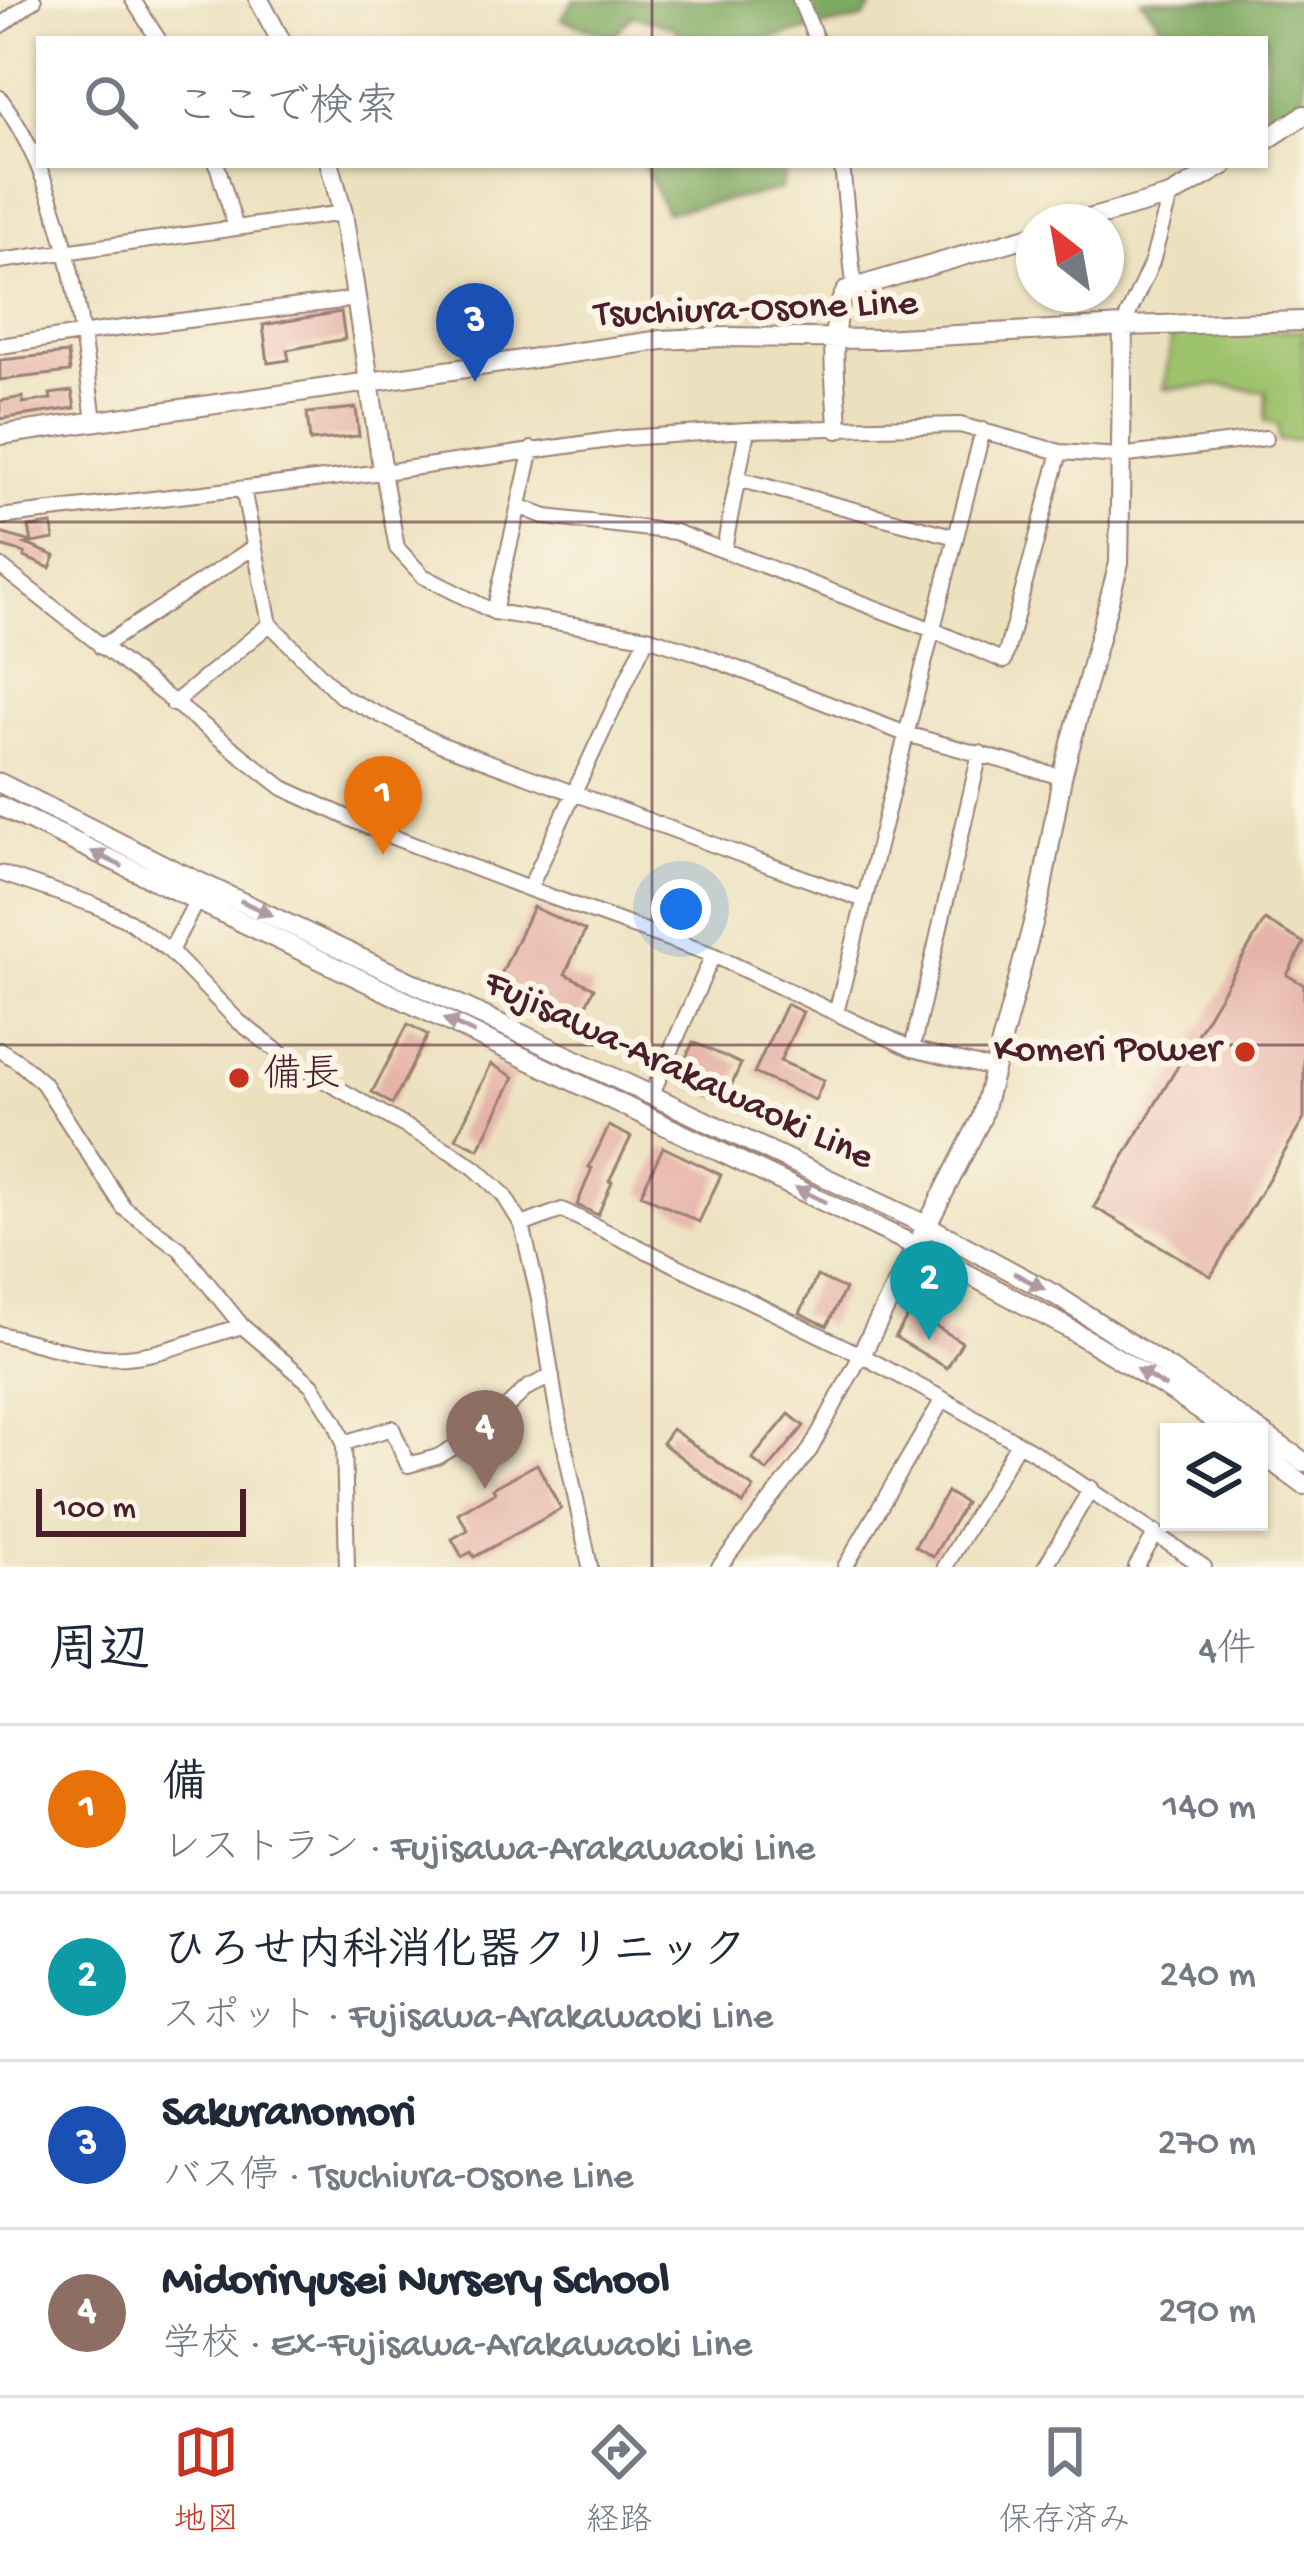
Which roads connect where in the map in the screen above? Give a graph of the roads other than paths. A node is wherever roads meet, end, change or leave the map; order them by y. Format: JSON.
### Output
{"nodes":[{"id":1,"x":34,"y":0,"type":"edge"},
{"id":2,"x":133,"y":0,"type":"edge"},
{"id":3,"x":259,"y":0,"type":"edge"},
{"id":4,"x":800,"y":0,"type":"edge"},
{"id":5,"x":0,"y":26,"type":"edge"},
{"id":6,"x":156,"y":36,"type":"edge"},
{"id":7,"x":278,"y":36,"type":"edge"},
{"id":8,"x":815,"y":36,"type":"edge"},
{"id":9,"x":0,"y":98,"type":"edge"},
{"id":10,"x":1304,"y":116,"type":"edge"},
{"id":11,"x":1268,"y":140,"type":"edge"},
{"id":12,"x":36,"y":160,"type":"edge"},
{"id":13,"x":40,"y":168,"type":"edge"},
{"id":14,"x":218,"y":168,"type":"edge"},
{"id":15,"x":331,"y":168,"type":"edge"},
{"id":16,"x":842,"y":168,"type":"edge"},
{"id":17,"x":1219,"y":168,"type":"edge"},
{"id":18,"x":1170,"y":196,"type":"junction"},
{"id":19,"x":1124,"y":209,"type":"edge"},
{"id":20,"x":343,"y":213,"type":"junction"},
{"id":21,"x":236,"y":228,"type":"junction"},
{"id":22,"x":1016,"y":240,"type":"edge"},
{"id":23,"x":68,"y":253,"type":"junction"},
{"id":24,"x":0,"y":262,"type":"edge"},
{"id":25,"x":854,"y":286,"type":"junction"},
{"id":26,"x":357,"y":299,"type":"junction"},
{"id":27,"x":1304,"y":320,"type":"edge"},
{"id":28,"x":1123,"y":326,"type":"junction"},
{"id":29,"x":82,"y":333,"type":"junction"},
{"id":30,"x":834,"y":338,"type":"junction"},
{"id":31,"x":0,"y":346,"type":"edge"},
{"id":32,"x":370,"y":383,"type":"junction"},
{"id":33,"x":93,"y":413,"type":"dead end"},
{"id":34,"x":838,"y":429,"type":"junction"},
{"id":35,"x":747,"y":430,"type":"junction"},
{"id":36,"x":983,"y":430,"type":"junction"},
{"id":37,"x":0,"y":435,"type":"edge"},
{"id":38,"x":1266,"y":438,"type":"dead end"},
{"id":39,"x":532,"y":449,"type":"junction"},
{"id":40,"x":1060,"y":452,"type":"junction"},
{"id":41,"x":1120,"y":456,"type":"junction"},
{"id":42,"x":383,"y":472,"type":"junction"},
{"id":43,"x":738,"y":479,"type":"junction"},
{"id":44,"x":242,"y":489,"type":"junction"},
{"id":45,"x":520,"y":507,"type":"junction"},
{"id":46,"x":0,"y":517,"type":"edge"},
{"id":47,"x":956,"y":537,"type":"junction"},
{"id":48,"x":254,"y":547,"type":"junction"},
{"id":49,"x":724,"y":549,"type":"junction"},
{"id":50,"x":0,"y":566,"type":"edge"},
{"id":51,"x":494,"y":612,"type":"junction"},
{"id":52,"x":270,"y":624,"type":"junction"},
{"id":53,"x":933,"y":630,"type":"junction"},
{"id":54,"x":647,"y":637,"type":"junction"},
{"id":55,"x":101,"y":647,"type":"junction"},
{"id":56,"x":173,"y":704,"type":"junction"},
{"id":57,"x":906,"y":734,"type":"junction"},
{"id":58,"x":980,"y":753,"type":"junction"},
{"id":59,"x":1062,"y":777,"type":"junction"},
{"id":60,"x":0,"y":783,"type":"edge"},
{"id":61,"x":573,"y":791,"type":"junction"},
{"id":62,"x":0,"y":806,"type":"edge"},
{"id":63,"x":0,"y":873,"type":"edge"},
{"id":64,"x":529,"y":889,"type":"junction"},
{"id":65,"x":864,"y":899,"type":"junction"},
{"id":66,"x":196,"y":902,"type":"junction"},
{"id":67,"x":170,"y":951,"type":"junction"},
{"id":68,"x":713,"y":955,"type":"junction"},
{"id":69,"x":836,"y":1013,"type":"junction"},
{"id":70,"x":912,"y":1049,"type":"junction"},
{"id":71,"x":0,"y":1050,"type":"edge"},
{"id":72,"x":993,"y":1069,"type":"junction"},
{"id":73,"x":651,"y":1096,"type":"junction"},
{"id":74,"x":522,"y":1225,"type":"junction"},
{"id":75,"x":926,"y":1225,"type":"junction"},
{"id":76,"x":916,"y":1246,"type":"junction"},
{"id":77,"x":242,"y":1326,"type":"junction"},
{"id":78,"x":0,"y":1334,"type":"edge"},
{"id":79,"x":861,"y":1355,"type":"junction"},
{"id":80,"x":552,"y":1376,"type":"junction"},
{"id":81,"x":943,"y":1399,"type":"junction"},
{"id":82,"x":1218,"y":1423,"type":"edge"},
{"id":83,"x":344,"y":1443,"type":"junction"},
{"id":84,"x":1018,"y":1443,"type":"junction"},
{"id":85,"x":1268,"y":1459,"type":"edge"},
{"id":86,"x":1304,"y":1462,"type":"edge"},
{"id":87,"x":1304,"y":1485,"type":"edge"},
{"id":88,"x":1091,"y":1488,"type":"junction"},
{"id":89,"x":1156,"y":1532,"type":"junction"},
{"id":90,"x":347,"y":1567,"type":"edge"},
{"id":91,"x":590,"y":1567,"type":"edge"},
{"id":92,"x":719,"y":1567,"type":"edge"},
{"id":93,"x":845,"y":1567,"type":"edge"},
{"id":94,"x":945,"y":1567,"type":"edge"},
{"id":95,"x":1045,"y":1567,"type":"edge"},
{"id":96,"x":1136,"y":1567,"type":"edge"},
{"id":97,"x":1204,"y":1567,"type":"edge"}],
"edges":[{"from":1,"to":5,"type":"street"},
{"from":2,"to":6,"type":"street"},
{"from":3,"to":7,"type":"main road"},
{"from":4,"to":8,"type":"street"},
{"from":9,"to":12,"type":"street"},
{"from":10,"to":11,"type":"main road"},
{"from":13,"to":23,"type":"street"},
{"from":14,"to":21,"type":"street"},
{"from":15,"to":20,"type":"main road"},
{"from":16,"to":25,"type":"street"},
{"from":17,"to":18,"type":"main road"},
{"from":18,"to":19,"type":"main road"},
{"from":18,"to":28,"type":"street"},
{"from":20,"to":21,"type":"street"},
{"from":20,"to":26,"type":"main road"},
{"from":21,"to":23,"type":"street"},
{"from":22,"to":25,"type":"main road"},
{"from":23,"to":24,"type":"street"},
{"from":23,"to":29,"type":"street"},
{"from":25,"to":30,"type":"main road"},
{"from":26,"to":29,"type":"street"},
{"from":26,"to":32,"type":"main road"},
{"from":27,"to":28,"type":"main road","name":"Tsuchiura-Osone Line"},
{"from":28,"to":30,"type":"main road","name":"Tsuchiura-Osone Line"},
{"from":28,"to":41,"type":"main road"},
{"from":29,"to":31,"type":"street"},
{"from":29,"to":33,"type":"street"},
{"from":30,"to":32,"type":"main road","name":"Tsuchiura-Osone Line"},
{"from":30,"to":34,"type":"main road"},
{"from":32,"to":37,"type":"main road","name":"Tsuchiura-Osone Line"},
{"from":32,"to":42,"type":"main road"},
{"from":34,"to":35,"type":"street"},
{"from":34,"to":36,"type":"street"},
{"from":35,"to":39,"type":"street"},
{"from":35,"to":43,"type":"street"},
{"from":36,"to":40,"type":"street"},
{"from":36,"to":47,"type":"street"},
{"from":38,"to":41,"type":"street"},
{"from":39,"to":42,"type":"street"},
{"from":39,"to":45,"type":"street"},
{"from":40,"to":41,"type":"street"},
{"from":40,"to":53,"type":"street"},
{"from":41,"to":59,"type":"main road"},
{"from":42,"to":44,"type":"street"},
{"from":42,"to":51,"type":"street"},
{"from":43,"to":47,"type":"street"},
{"from":43,"to":49,"type":"street"},
{"from":44,"to":46,"type":"street"},
{"from":44,"to":48,"type":"street"},
{"from":45,"to":49,"type":"street"},
{"from":45,"to":51,"type":"street"},
{"from":47,"to":53,"type":"street"},
{"from":48,"to":52,"type":"street"},
{"from":48,"to":55,"type":"street"},
{"from":49,"to":53,"type":"street"},
{"from":50,"to":55,"type":"street"},
{"from":51,"to":54,"type":"street"},
{"from":52,"to":56,"type":"street"},
{"from":52,"to":61,"type":"street"},
{"from":53,"to":57,"type":"street"},
{"from":54,"to":57,"type":"street"},
{"from":54,"to":61,"type":"street"},
{"from":55,"to":56,"type":"street"},
{"from":56,"to":64,"type":"street"},
{"from":57,"to":58,"type":"street"},
{"from":57,"to":65,"type":"street"},
{"from":58,"to":59,"type":"street"},
{"from":58,"to":70,"type":"street"},
{"from":59,"to":72,"type":"main road"},
{"from":60,"to":73,"type":"main road","name":"Fujisawa-Arakawaoki Line","one_way":true},
{"from":61,"to":64,"type":"street"},
{"from":61,"to":65,"type":"street"},
{"from":66,"to":62,"type":"main road","name":"Fujisawa-Arakawaoki Line","one_way":true},
{"from":63,"to":67,"type":"street"},
{"from":64,"to":68,"type":"street"},
{"from":65,"to":69,"type":"street"},
{"from":66,"to":67,"type":"street"},
{"from":76,"to":66,"type":"main road","name":"Fujisawa-Arakawaoki Line","one_way":true},
{"from":67,"to":74,"type":"street"},
{"from":68,"to":69,"type":"street"},
{"from":68,"to":73,"type":"street"},
{"from":69,"to":70,"type":"street"},
{"from":70,"to":72,"type":"street"},
{"from":71,"to":77,"type":"street"},
{"from":72,"to":75,"type":"main road"},
{"from":73,"to":75,"type":"main road","name":"Fujisawa-Arakawaoki Line"},
{"from":74,"to":79,"type":"street"},
{"from":74,"to":80,"type":"street"},
{"from":75,"to":76,"type":"main road"},
{"from":75,"to":86,"type":"main road","name":"Fujisawa-Arakawaoki Line","one_way":true},
{"from":76,"to":79,"type":"main road"},
{"from":82,"to":76,"type":"main road","name":"Fujisawa-Arakawaoki Line","one_way":true},
{"from":77,"to":78,"type":"street"},
{"from":77,"to":83,"type":"street"},
{"from":79,"to":81,"type":"street"},
{"from":79,"to":92,"type":"street"},
{"from":80,"to":83,"type":"street"},
{"from":80,"to":91,"type":"street"},
{"from":81,"to":84,"type":"street"},
{"from":81,"to":93,"type":"street"},
{"from":83,"to":90,"type":"street"},
{"from":84,"to":88,"type":"street"},
{"from":84,"to":94,"type":"street"},
{"from":85,"to":87,"type":"main road"},
{"from":88,"to":89,"type":"street"},
{"from":88,"to":95,"type":"street"},
{"from":89,"to":96,"type":"street"},
{"from":89,"to":97,"type":"street"}]}
